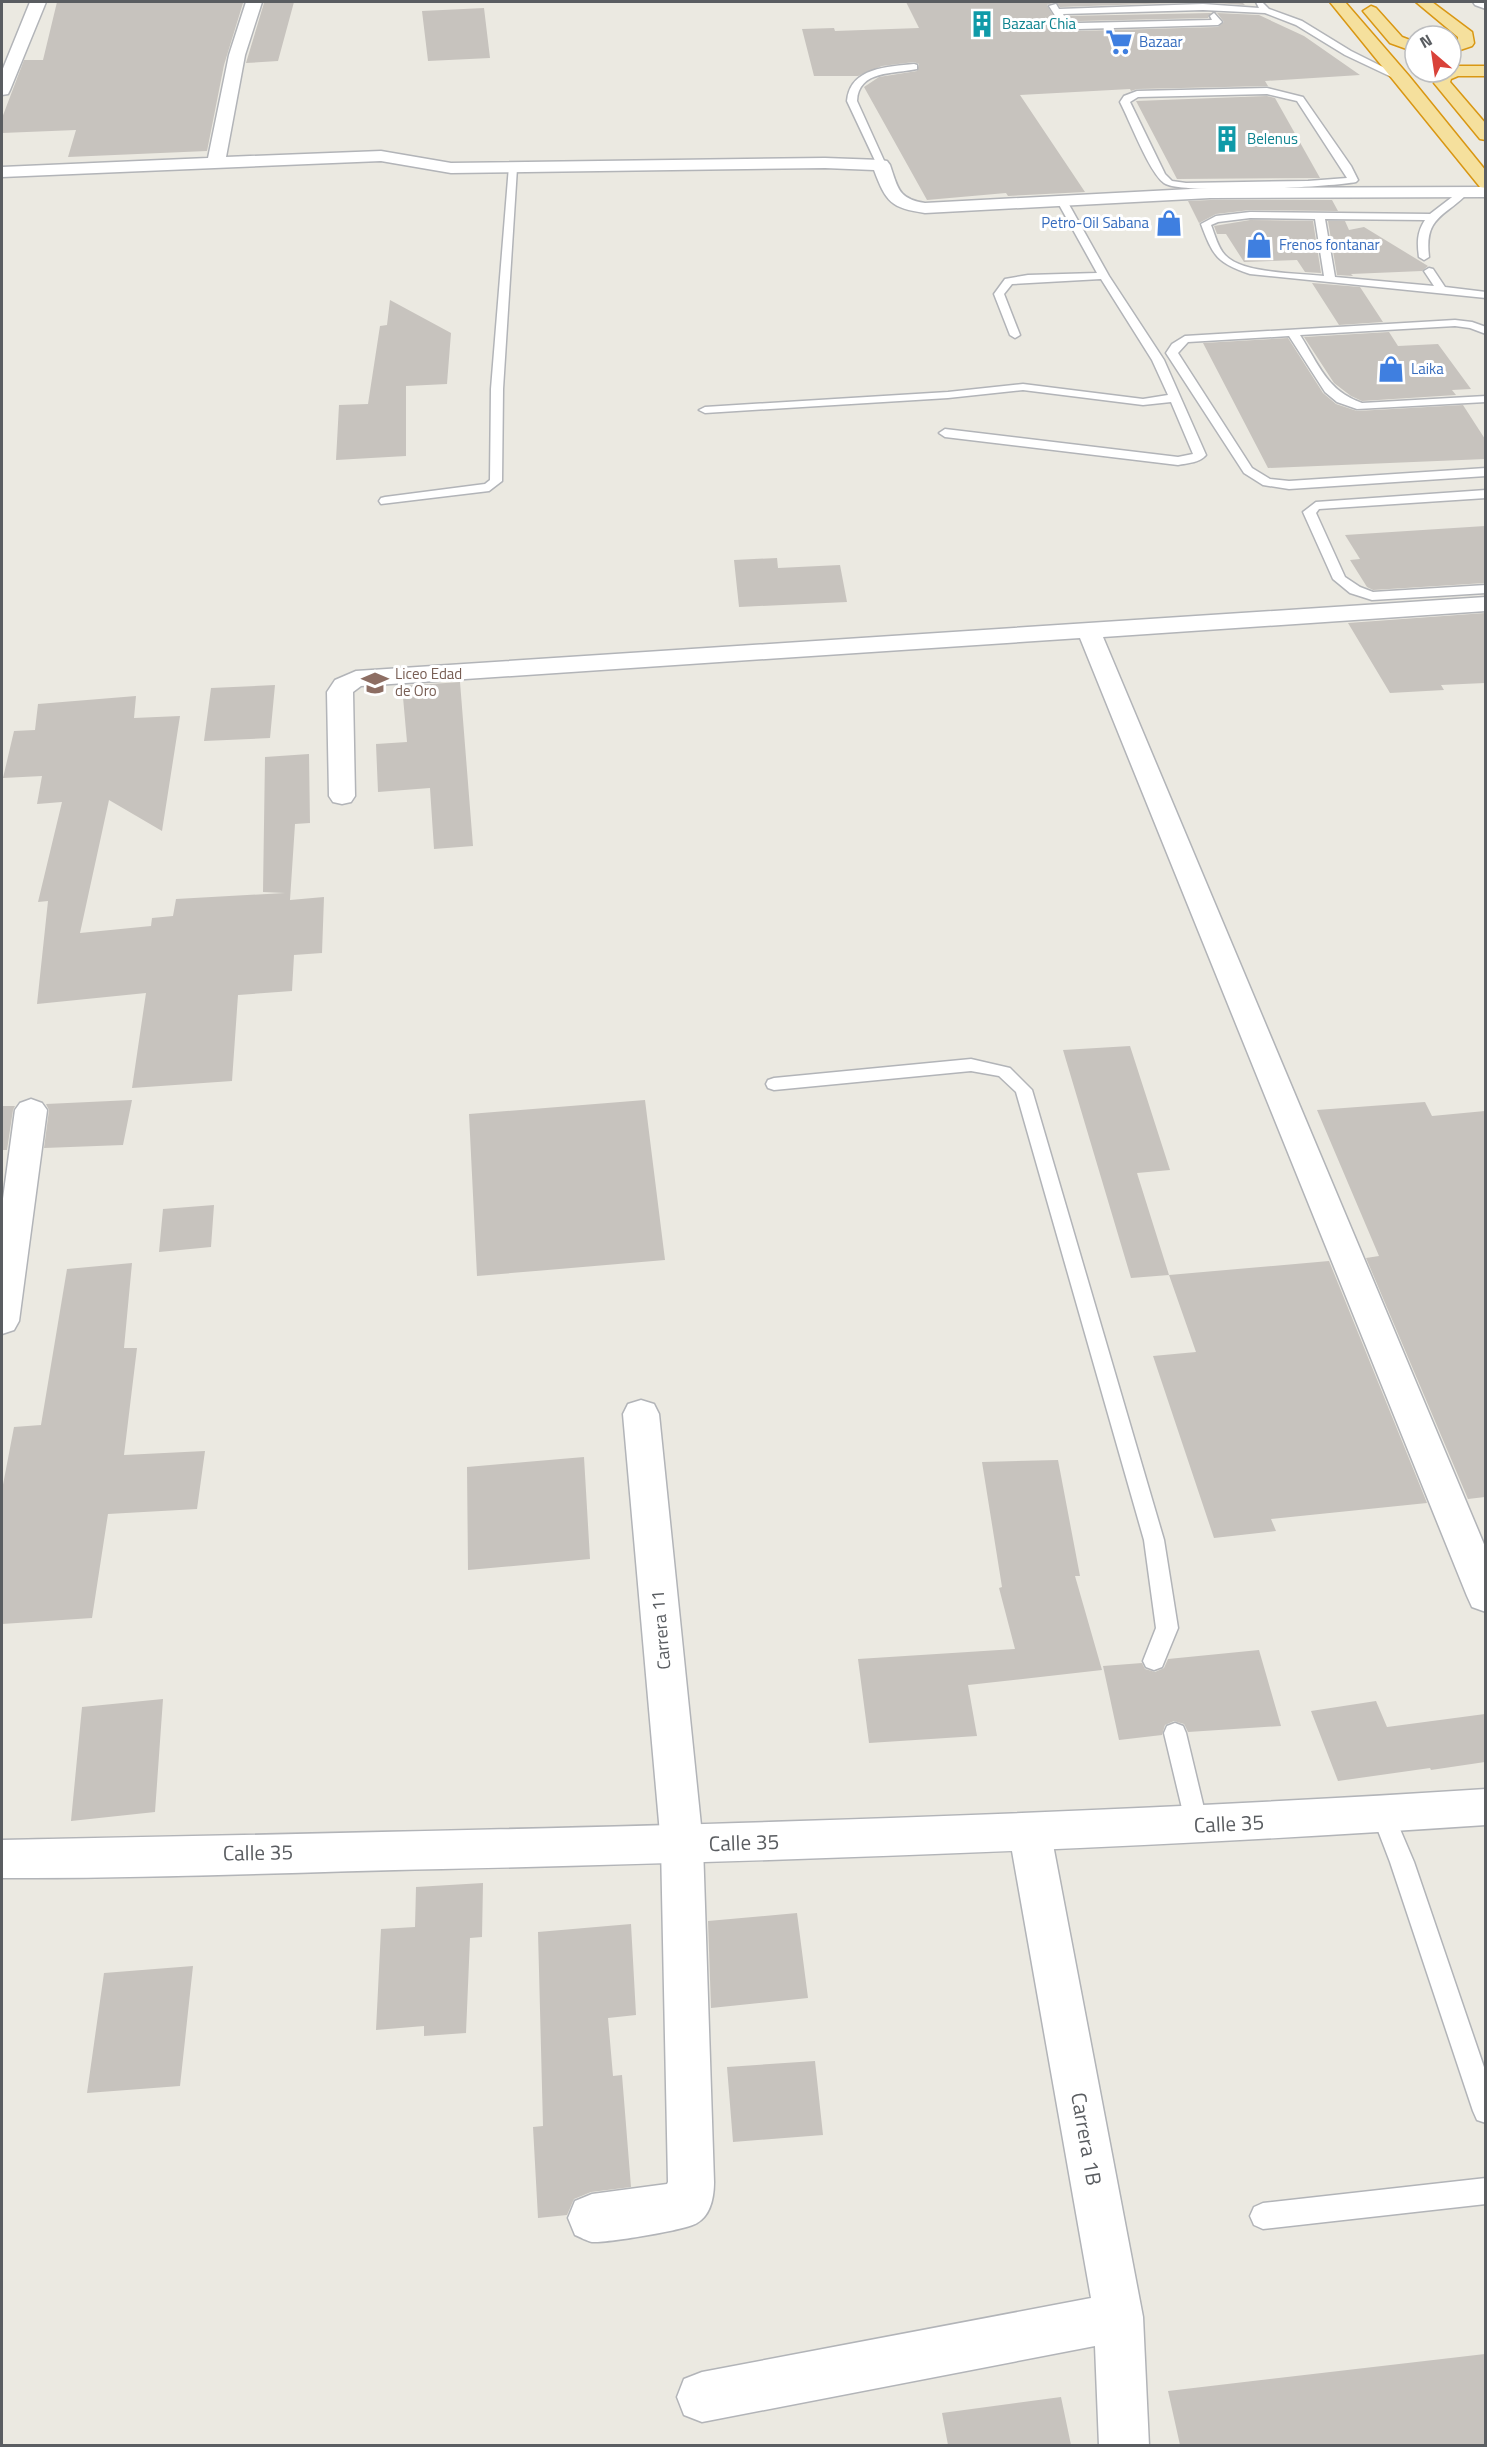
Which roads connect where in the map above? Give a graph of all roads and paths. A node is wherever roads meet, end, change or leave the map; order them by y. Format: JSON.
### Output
{"nodes":[{"id":1,"x":38,"y":2,"type":"edge"},
{"id":2,"x":254,"y":2,"type":"edge"},
{"id":3,"x":1051,"y":2,"type":"edge"},
{"id":4,"x":1258,"y":2,"type":"edge"},
{"id":5,"x":1337,"y":2,"type":"edge"},
{"id":6,"x":1423,"y":2,"type":"edge"},
{"id":7,"x":1480,"y":2,"type":"edge"},
{"id":8,"x":1185,"y":3,"type":"edge"},
{"id":9,"x":1485,"y":5,"type":"edge"},
{"id":10,"x":1266,"y":11,"type":"junction"},
{"id":11,"x":1057,"y":12,"type":"junction"},
{"id":12,"x":1214,"y":16,"type":"dead end"},
{"id":13,"x":1452,"y":24,"type":"edge"},
{"id":14,"x":1403,"y":43,"type":"edge"},
{"id":15,"x":914,"y":67,"type":"dead end"},
{"id":16,"x":1485,"y":71,"type":"edge"},
{"id":17,"x":1403,"y":79,"type":"joint"},
{"id":18,"x":1407,"y":84,"type":"edge"},
{"id":19,"x":2,"y":90,"type":"edge"},
{"id":20,"x":1485,"y":135,"type":"edge"},
{"id":21,"x":216,"y":163,"type":"junction"},
{"id":22,"x":881,"y":165,"type":"junction"},
{"id":23,"x":512,"y":168,"type":"junction"},
{"id":24,"x":2,"y":172,"type":"edge"},
{"id":25,"x":1485,"y":183,"type":"edge"},
{"id":26,"x":1300,"y":188,"type":"junction"},
{"id":27,"x":1485,"y":192,"type":"edge"},
{"id":28,"x":1463,"y":193,"type":"junction"},
{"id":29,"x":1062,"y":201,"type":"junction"},
{"id":30,"x":1320,"y":216,"type":"junction"},
{"id":31,"x":1430,"y":218,"type":"junction"},
{"id":32,"x":1424,"y":257,"type":"dead end"},
{"id":33,"x":1429,"y":271,"type":"dead end"},
{"id":34,"x":1104,"y":276,"type":"junction"},
{"id":35,"x":1330,"y":280,"type":"junction"},
{"id":36,"x":1443,"y":291,"type":"junction"},
{"id":37,"x":1485,"y":295,"type":"edge"},
{"id":38,"x":1485,"y":331,"type":"edge"},
{"id":39,"x":1292,"y":332,"type":"junction"},
{"id":40,"x":1015,"y":335,"type":"dead end"},
{"id":41,"x":1176,"y":398,"type":"junction"},
{"id":42,"x":1485,"y":399,"type":"edge"},
{"id":43,"x":705,"y":410,"type":"dead end"},
{"id":44,"x":945,"y":433,"type":"dead end"},
{"id":45,"x":1485,"y":472,"type":"edge"},
{"id":46,"x":1485,"y":494,"type":"edge"},
{"id":47,"x":385,"y":501,"type":"dead end"},
{"id":48,"x":1485,"y":589,"type":"edge"},
{"id":49,"x":1485,"y":604,"type":"edge"},
{"id":50,"x":1088,"y":630,"type":"junction"},
{"id":51,"x":342,"y":796,"type":"dead end"},
{"id":52,"x":774,"y":1084,"type":"dead end"},
{"id":53,"x":31,"y":1110,"type":"dead end"},
{"id":54,"x":2,"y":1321,"type":"edge"},
{"id":55,"x":641,"y":1414,"type":"dead end"},
{"id":56,"x":1485,"y":1596,"type":"edge"},
{"id":57,"x":1154,"y":1661,"type":"dead end"},
{"id":58,"x":1175,"y":1733,"type":"dead end"},
{"id":59,"x":1485,"y":1807,"type":"edge"},
{"id":60,"x":1383,"y":1815,"type":"junction"},
{"id":61,"x":1197,"y":1826,"type":"junction"},
{"id":62,"x":1030,"y":1834,"type":"junction"},
{"id":63,"x":681,"y":1845,"type":"junction"},
{"id":64,"x":2,"y":1859,"type":"edge"},
{"id":65,"x":1485,"y":2111,"type":"edge"},
{"id":66,"x":1485,"y":2191,"type":"edge"},
{"id":67,"x":1263,"y":2216,"type":"dead end"},
{"id":68,"x":592,"y":2218,"type":"dead end"},
{"id":69,"x":1119,"y":2317,"type":"junction"},
{"id":70,"x":702,"y":2397,"type":"dead end"},
{"id":71,"x":1124,"y":2445,"type":"edge"}],
"edges":[{"from":1,"to":19,"type":"street"},
{"from":2,"to":21,"type":"street"},
{"from":3,"to":11,"type":"lane"},
{"from":4,"to":10,"type":"lane"},
{"from":5,"to":14,"type":"highway"},
{"from":5,"to":17,"type":"highway"},
{"from":6,"to":13,"type":"highway"},
{"from":7,"to":9,"type":"street"},
{"from":8,"to":10,"type":"lane"},
{"from":8,"to":11,"type":"lane"},
{"from":10,"to":17,"type":"lane"},
{"from":11,"to":12,"type":"lane"},
{"from":15,"to":22,"type":"lane"},
{"from":16,"to":20,"type":"highway"},
{"from":18,"to":25,"type":"highway"},
{"from":21,"to":23,"type":"street"},
{"from":21,"to":24,"type":"street"},
{"from":22,"to":23,"type":"street"},
{"from":22,"to":29,"type":"street"},
{"from":23,"to":47,"type":"lane"},
{"from":26,"to":26,"type":"lane"},
{"from":26,"to":28,"type":"street"},
{"from":26,"to":29,"type":"street"},
{"from":27,"to":28,"type":"street"},
{"from":28,"to":31,"type":"lane"},
{"from":29,"to":34,"type":"lane"},
{"from":30,"to":31,"type":"lane"},
{"from":30,"to":35,"type":"lane"},
{"from":30,"to":35,"type":"lane"},
{"from":31,"to":32,"type":"lane"},
{"from":33,"to":36,"type":"lane"},
{"from":34,"to":40,"type":"lane"},
{"from":34,"to":41,"type":"lane"},
{"from":35,"to":36,"type":"lane"},
{"from":36,"to":37,"type":"lane"},
{"from":38,"to":39,"type":"lane"},
{"from":39,"to":42,"type":"lane"},
{"from":39,"to":45,"type":"lane"},
{"from":41,"to":43,"type":"lane"},
{"from":41,"to":44,"type":"lane"},
{"from":46,"to":48,"type":"lane"},
{"from":49,"to":50,"type":"street"},
{"from":50,"to":51,"type":"street"},
{"from":50,"to":56,"type":"street"},
{"from":52,"to":57,"type":"lane"},
{"from":53,"to":54,"type":"street"},
{"from":55,"to":63,"type":"street","name":"Carrera 11"},
{"from":58,"to":61,"type":"lane"},
{"from":59,"to":60,"type":"street","name":"Calle 35"},
{"from":60,"to":61,"type":"street","name":"Calle 35"},
{"from":60,"to":65,"type":"lane"},
{"from":61,"to":62,"type":"street","name":"Calle 35"},
{"from":62,"to":63,"type":"street","name":"Calle 35"},
{"from":62,"to":69,"type":"street","name":"Carrera 1B"},
{"from":63,"to":64,"type":"street","name":"Calle 35"},
{"from":63,"to":68,"type":"street","name":"Carrera 11"},
{"from":66,"to":67,"type":"lane"},
{"from":69,"to":70,"type":"street"},
{"from":69,"to":71,"type":"street","name":"Carrera 1B"}]}
